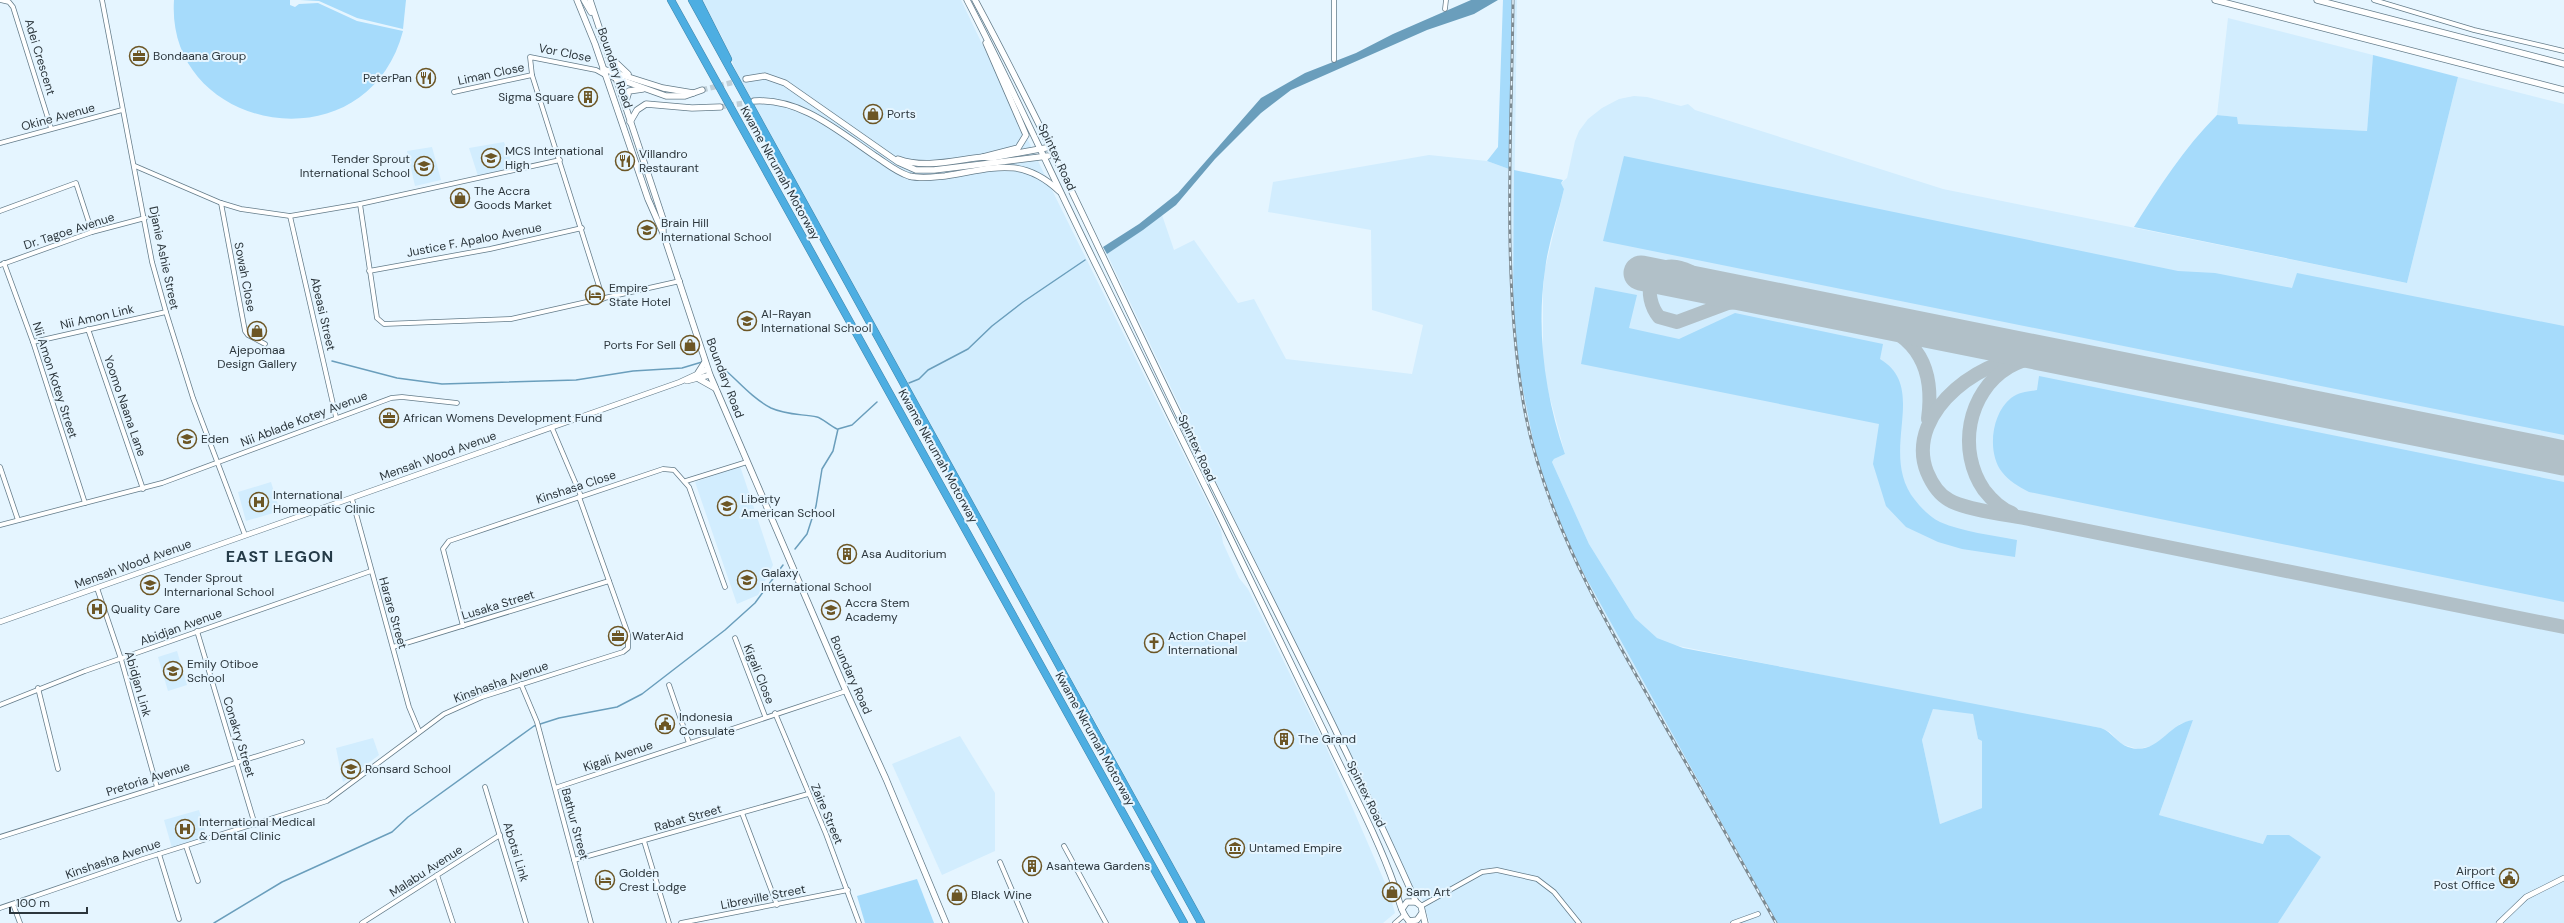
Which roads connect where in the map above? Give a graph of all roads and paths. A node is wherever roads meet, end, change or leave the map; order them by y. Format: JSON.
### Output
{"nodes":[{"id":1,"x":0,"y":0,"type":"edge"},
{"id":2,"x":102,"y":0,"type":"edge"},
{"id":3,"x":577,"y":0,"type":"edge"},
{"id":4,"x":584,"y":0,"type":"edge"},
{"id":5,"x":590,"y":0,"type":"edge"},
{"id":6,"x":672,"y":0,"type":"edge"},
{"id":7,"x":692,"y":0,"type":"edge"},
{"id":8,"x":698,"y":0,"type":"edge"},
{"id":9,"x":966,"y":0,"type":"edge"},
{"id":10,"x":976,"y":0,"type":"edge"},
{"id":11,"x":1334,"y":0,"type":"edge"},
{"id":12,"x":1446,"y":0,"type":"edge"},
{"id":13,"x":2215,"y":0,"type":"edge"},
{"id":14,"x":2318,"y":0,"type":"edge"},
{"id":15,"x":2374,"y":0,"type":"edge"},
{"id":16,"x":1445,"y":9,"type":"dead end"},
{"id":17,"x":594,"y":18,"type":"junction"},
{"id":18,"x":981,"y":27,"type":"junction"},
{"id":19,"x":2564,"y":51,"type":"edge"},
{"id":20,"x":608,"y":55,"type":"junction"},
{"id":21,"x":1334,"y":60,"type":"dead end"},
{"id":22,"x":2564,"y":64,"type":"edge"},
{"id":23,"x":603,"y":69,"type":"junction"},
{"id":24,"x":596,"y":70,"type":"junction"},
{"id":25,"x":733,"y":74,"type":"junction"},
{"id":26,"x":532,"y":75,"type":"junction"},
{"id":27,"x":606,"y":75,"type":"junction"},
{"id":28,"x":615,"y":75,"type":"junction"},
{"id":29,"x":634,"y":78,"type":"junction"},
{"id":30,"x":746,"y":79,"type":"tunnel mouth"},
{"id":31,"x":648,"y":90,"type":"junction"},
{"id":32,"x":702,"y":90,"type":"tunnel mouth"},
{"id":33,"x":2564,"y":90,"type":"edge"},
{"id":34,"x":454,"y":92,"type":"dead end"},
{"id":35,"x":693,"y":93,"type":"junction"},
{"id":36,"x":754,"y":101,"type":"tunnel mouth"},
{"id":37,"x":720,"y":107,"type":"tunnel mouth"},
{"id":38,"x":625,"y":108,"type":"junction"},
{"id":39,"x":122,"y":110,"type":"junction"},
{"id":40,"x":630,"y":122,"type":"junction"},
{"id":41,"x":50,"y":128,"type":"junction"},
{"id":42,"x":857,"y":133,"type":"junction"},
{"id":43,"x":0,"y":143,"type":"edge"},
{"id":44,"x":861,"y":146,"type":"junction"},
{"id":45,"x":1051,"y":147,"type":"junction"},
{"id":46,"x":1042,"y":150,"type":"junction"},
{"id":47,"x":1054,"y":154,"type":"junction"},
{"id":48,"x":890,"y":156,"type":"junction"},
{"id":49,"x":983,"y":157,"type":"junction"},
{"id":50,"x":1045,"y":157,"type":"junction"},
{"id":51,"x":560,"y":160,"type":"junction"},
{"id":52,"x":134,"y":166,"type":"junction"},
{"id":53,"x":1062,"y":194,"type":"junction"},
{"id":54,"x":221,"y":203,"type":"junction"},
{"id":55,"x":360,"y":204,"type":"junction"},
{"id":56,"x":0,"y":211,"type":"edge"},
{"id":57,"x":290,"y":216,"type":"junction"},
{"id":58,"x":145,"y":218,"type":"junction"},
{"id":59,"x":582,"y":228,"type":"junction"},
{"id":60,"x":92,"y":232,"type":"junction"},
{"id":61,"x":663,"y":233,"type":"junction"},
{"id":62,"x":2,"y":264,"type":"edge"},
{"id":63,"x":369,"y":271,"type":"junction"},
{"id":64,"x":680,"y":281,"type":"junction"},
{"id":65,"x":603,"y":299,"type":"junction"},
{"id":66,"x":166,"y":312,"type":"junction"},
{"id":67,"x":88,"y":329,"type":"junction"},
{"id":68,"x":33,"y":342,"type":"junction"},
{"id":69,"x":265,"y":344,"type":"dead end"},
{"id":70,"x":705,"y":362,"type":"junction"},
{"id":71,"x":709,"y":372,"type":"junction"},
{"id":72,"x":699,"y":376,"type":"junction"},
{"id":73,"x":715,"y":388,"type":"junction"},
{"id":74,"x":457,"y":403,"type":"dead end"},
{"id":75,"x":336,"y":417,"type":"junction"},
{"id":76,"x":552,"y":428,"type":"junction"},
{"id":77,"x":217,"y":462,"type":"junction"},
{"id":78,"x":747,"y":462,"type":"junction"},
{"id":79,"x":0,"y":467,"type":"edge"},
{"id":80,"x":686,"y":481,"type":"junction"},
{"id":81,"x":143,"y":488,"type":"junction"},
{"id":82,"x":580,"y":497,"type":"junction"},
{"id":83,"x":352,"y":498,"type":"junction"},
{"id":84,"x":85,"y":503,"type":"junction"},
{"id":85,"x":18,"y":520,"type":"junction"},
{"id":86,"x":0,"y":525,"type":"edge"},
{"id":87,"x":245,"y":534,"type":"junction"},
{"id":88,"x":371,"y":571,"type":"junction"},
{"id":89,"x":609,"y":581,"type":"junction"},
{"id":90,"x":725,"y":587,"type":"dead end"},
{"id":91,"x":97,"y":588,"type":"junction"},
{"id":92,"x":0,"y":622,"type":"edge"},
{"id":93,"x":463,"y":626,"type":"junction"},
{"id":94,"x":197,"y":631,"type":"junction"},
{"id":95,"x":734,"y":638,"type":"dead end"},
{"id":96,"x":393,"y":647,"type":"junction"},
{"id":97,"x":121,"y":659,"type":"junction"},
{"id":98,"x":521,"y":684,"type":"junction"},
{"id":99,"x":668,"y":685,"type":"dead end"},
{"id":100,"x":38,"y":688,"type":"junction"},
{"id":101,"x":846,"y":691,"type":"junction"},
{"id":102,"x":0,"y":705,"type":"edge"},
{"id":103,"x":775,"y":713,"type":"junction"},
{"id":104,"x":765,"y":716,"type":"junction"},
{"id":105,"x":419,"y":731,"type":"junction"},
{"id":106,"x":302,"y":742,"type":"dead end"},
{"id":107,"x":689,"y":743,"type":"junction"},
{"id":108,"x":236,"y":761,"type":"junction"},
{"id":109,"x":58,"y":769,"type":"dead end"},
{"id":110,"x":157,"y":787,"type":"junction"},
{"id":111,"x":485,"y":788,"type":"dead end"},
{"id":112,"x":555,"y":788,"type":"junction"},
{"id":113,"x":808,"y":794,"type":"junction"},
{"id":114,"x":742,"y":813,"type":"junction"},
{"id":115,"x":255,"y":825,"type":"junction"},
{"id":116,"x":500,"y":835,"type":"junction"},
{"id":117,"x":0,"y":837,"type":"edge"},
{"id":118,"x":644,"y":841,"type":"junction"},
{"id":119,"x":186,"y":846,"type":"junction"},
{"id":120,"x":1064,"y":846,"type":"dead end"},
{"id":121,"x":159,"y":854,"type":"junction"},
{"id":122,"x":574,"y":860,"type":"junction"},
{"id":123,"x":1000,"y":862,"type":"dead end"},
{"id":124,"x":437,"y":874,"type":"junction"},
{"id":125,"x":2564,"y":878,"type":"edge"},
{"id":126,"x":198,"y":881,"type":"dead end"},
{"id":127,"x":848,"y":890,"type":"junction"},
{"id":128,"x":13,"y":904,"type":"junction"},
{"id":129,"x":1418,"y":904,"type":"junction"},
{"id":130,"x":776,"y":905,"type":"junction"},
{"id":131,"x":0,"y":908,"type":"edge"},
{"id":132,"x":1402,"y":909,"type":"junction"},
{"id":133,"x":1422,"y":913,"type":"junction"},
{"id":134,"x":1758,"y":914,"type":"dead end"},
{"id":135,"x":1403,"y":916,"type":"junction"},
{"id":136,"x":179,"y":919,"type":"dead end"},
{"id":137,"x":1410,"y":922,"type":"edge"},
{"id":138,"x":20,"y":923,"type":"edge"},
{"id":139,"x":362,"y":923,"type":"edge"},
{"id":140,"x":453,"y":923,"type":"edge"},
{"id":141,"x":526,"y":923,"type":"edge"},
{"id":142,"x":591,"y":923,"type":"edge"},
{"id":143,"x":669,"y":923,"type":"edge"},
{"id":144,"x":682,"y":923,"type":"edge"},
{"id":145,"x":859,"y":923,"type":"edge"},
{"id":146,"x":946,"y":923,"type":"edge"},
{"id":147,"x":1026,"y":923,"type":"edge"},
{"id":148,"x":1106,"y":923,"type":"edge"},
{"id":149,"x":1184,"y":923,"type":"edge"},
{"id":150,"x":1201,"y":923,"type":"edge"},
{"id":151,"x":1394,"y":923,"type":"edge"},
{"id":152,"x":1425,"y":923,"type":"edge"},
{"id":153,"x":1579,"y":923,"type":"edge"},
{"id":154,"x":1733,"y":923,"type":"edge"},
{"id":155,"x":2499,"y":923,"type":"edge"}],
"edges":[{"from":1,"to":41,"type":"street","name":"Adei Crescent"},
{"from":2,"to":39,"type":"street","name":"Djanie Ashie Street"},
{"from":3,"to":23,"type":"main road","name":"Boundary Road"},
{"from":4,"to":17,"type":"main road"},
{"from":5,"to":17,"type":"main road","name":"Boundary Road"},
{"from":6,"to":149,"type":"highway","name":"Kwame Nkrumah Motorway"},
{"from":7,"to":25,"type":"highway","name":"Kwame Nkrumah Motorway"},
{"from":8,"to":25,"type":"highway"},
{"from":9,"to":18,"type":"main road","name":"Spintex Road"},
{"from":10,"to":45,"type":"main road","name":"Spintex Road"},
{"from":11,"to":21,"type":"street"},
{"from":12,"to":16,"type":"street"},
{"from":13,"to":33,"type":"main road"},
{"from":14,"to":22,"type":"main road"},
{"from":15,"to":19,"type":"street"},
{"from":17,"to":20,"type":"main road","name":"Boundary Road"},
{"from":18,"to":46,"type":"main road","name":"Spintex Road"},
{"from":18,"to":49,"type":"main road"},
{"from":20,"to":28,"type":"main road","name":"Boundary Road"},
{"from":20,"to":29,"type":"main road"},
{"from":23,"to":24,"type":"street","name":"Vor Close"},
{"from":23,"to":27,"type":"main road","name":"Boundary Road"},
{"from":23,"to":28,"type":"main road"},
{"from":24,"to":26,"type":"street","name":"Vor Close"},
{"from":24,"to":27,"type":"street","name":"Vor Close"},
{"from":25,"to":150,"type":"highway","name":"Kwame Nkrumah Motorway"},
{"from":26,"to":34,"type":"street","name":"Liman Close"},
{"from":26,"to":51,"type":"street"},
{"from":27,"to":28,"type":"main road"},
{"from":27,"to":61,"type":"main road","name":"Boundary Road"},
{"from":28,"to":29,"type":"main road"},
{"from":28,"to":31,"type":"main road"},
{"from":28,"to":38,"type":"main road","name":"Boundary Road"},
{"from":29,"to":35,"type":"main road"},
{"from":30,"to":42,"type":"main road"},
{"from":31,"to":35,"type":"main road"},
{"from":31,"to":38,"type":"main road"},
{"from":32,"to":35,"type":"main road"},
{"from":36,"to":44,"type":"main road"},
{"from":37,"to":40,"type":"main road"},
{"from":38,"to":40,"type":"main road","name":"Boundary Road"},
{"from":39,"to":41,"type":"street","name":"Okine Avenue"},
{"from":39,"to":52,"type":"street","name":"Djanie Ashie Street"},
{"from":40,"to":61,"type":"main road","name":"Boundary Road"},
{"from":41,"to":43,"type":"street","name":"Okine Avenue"},
{"from":42,"to":44,"type":"main road"},
{"from":42,"to":48,"type":"main road"},
{"from":44,"to":53,"type":"main road"},
{"from":45,"to":46,"type":"main road"},
{"from":45,"to":47,"type":"main road","name":"Spintex Road"},
{"from":46,"to":49,"type":"main road"},
{"from":46,"to":50,"type":"main road","name":"Spintex Road"},
{"from":47,"to":50,"type":"main road"},
{"from":47,"to":129,"type":"main road","name":"Spintex Road"},
{"from":48,"to":49,"type":"main road"},
{"from":48,"to":50,"type":"main road"},
{"from":50,"to":53,"type":"main road","name":"Spintex Road"},
{"from":51,"to":55,"type":"street"},
{"from":51,"to":59,"type":"street"},
{"from":52,"to":54,"type":"street"},
{"from":52,"to":58,"type":"street","name":"Djanie Ashie Street"},
{"from":53,"to":132,"type":"main road","name":"Spintex Road"},
{"from":54,"to":57,"type":"street"},
{"from":54,"to":69,"type":"street","name":"Sowah Close"},
{"from":55,"to":57,"type":"street"},
{"from":55,"to":63,"type":"street"},
{"from":56,"to":60,"type":"street"},
{"from":57,"to":75,"type":"street","name":"Abeasi Street"},
{"from":58,"to":60,"type":"street","name":"Dr. Tagoe Avenue"},
{"from":58,"to":66,"type":"street","name":"Djanie Ashie Street"},
{"from":59,"to":63,"type":"street","name":"Justice F. Apaloo Avenue"},
{"from":59,"to":65,"type":"street"},
{"from":60,"to":62,"type":"street","name":"Dr. Tagoe Avenue"},
{"from":61,"to":64,"type":"main road","name":"Boundary Road"},
{"from":62,"to":68,"type":"street","name":"Nii Amon Kotey Street"},
{"from":63,"to":65,"type":"street"},
{"from":64,"to":65,"type":"street"},
{"from":64,"to":70,"type":"main road","name":"Boundary Road"},
{"from":66,"to":67,"type":"street","name":"Nii Amon Link"},
{"from":66,"to":77,"type":"street","name":"Djanie Ashie Street"},
{"from":67,"to":68,"type":"street","name":"Nii Amon Link"},
{"from":67,"to":81,"type":"street","name":"Yoomo Naana Lane"},
{"from":68,"to":84,"type":"street","name":"Nii Amon Kotey Street"},
{"from":70,"to":71,"type":"main road","name":"Boundary Road"},
{"from":70,"to":72,"type":"main road"},
{"from":71,"to":72,"type":"street","name":"Mensah Wood Avenue"},
{"from":71,"to":73,"type":"main road","name":"Boundary Road"},
{"from":72,"to":73,"type":"main road"},
{"from":72,"to":76,"type":"street","name":"Mensah Wood Avenue"},
{"from":73,"to":78,"type":"main road","name":"Boundary Road"},
{"from":74,"to":75,"type":"street","name":"Nii Ablade Kotey Avenue"},
{"from":75,"to":77,"type":"street","name":"Nii Ablade Kotey Avenue"},
{"from":76,"to":82,"type":"street","name":"Kinshasha Avenue"},
{"from":76,"to":83,"type":"street","name":"Mensah Wood Avenue"},
{"from":77,"to":81,"type":"street","name":"Nii Ablade Kotey Avenue"},
{"from":77,"to":87,"type":"street","name":"Djanie Ashie Street"},
{"from":78,"to":80,"type":"street"},
{"from":78,"to":101,"type":"main road","name":"Boundary Road"},
{"from":79,"to":85,"type":"street"},
{"from":80,"to":82,"type":"street","name":"Kinshasa Close"},
{"from":80,"to":90,"type":"street"},
{"from":81,"to":84,"type":"street","name":"Nii Ablade Kotey Avenue"},
{"from":82,"to":89,"type":"street","name":"Kinshasha Avenue"},
{"from":82,"to":93,"type":"street","name":"Kinshasa Close"},
{"from":83,"to":87,"type":"street","name":"Mensah Wood Avenue"},
{"from":83,"to":88,"type":"street","name":"Harare Street"},
{"from":84,"to":85,"type":"street","name":"Nii Ablade Kotey Avenue"},
{"from":85,"to":86,"type":"street","name":"Nii Ablade Kotey Avenue"},
{"from":87,"to":91,"type":"street","name":"Mensah Wood Avenue"},
{"from":88,"to":94,"type":"street","name":"Abidjan Avenue"},
{"from":88,"to":96,"type":"street","name":"Harare Street"},
{"from":89,"to":93,"type":"street","name":"Lusaka Street"},
{"from":89,"to":98,"type":"street","name":"Kinshasha Avenue"},
{"from":91,"to":92,"type":"street","name":"Mensah Wood Avenue"},
{"from":91,"to":97,"type":"street","name":"Abidjan Link"},
{"from":93,"to":96,"type":"street","name":"Lusaka Street"},
{"from":94,"to":97,"type":"street","name":"Abidjan Avenue"},
{"from":94,"to":108,"type":"street","name":"Conakry Street"},
{"from":95,"to":104,"type":"street","name":"Kigali Close"},
{"from":96,"to":105,"type":"street","name":"Harare Street"},
{"from":97,"to":100,"type":"street","name":"Abidjan Avenue"},
{"from":97,"to":110,"type":"street","name":"Abidjan Link"},
{"from":98,"to":105,"type":"street","name":"Kinshasha Avenue"},
{"from":98,"to":112,"type":"street","name":"Bathur Street"},
{"from":99,"to":107,"type":"street"},
{"from":100,"to":102,"type":"street","name":"Abidjan Avenue"},
{"from":100,"to":109,"type":"street"},
{"from":101,"to":103,"type":"street","name":"Kigali Avenue"},
{"from":101,"to":146,"type":"main road","name":"Boundary Road"},
{"from":103,"to":104,"type":"street","name":"Kigali Avenue"},
{"from":103,"to":113,"type":"street","name":"Zaire Street"},
{"from":104,"to":107,"type":"street","name":"Kigali Avenue"},
{"from":105,"to":115,"type":"street","name":"Kinshasha Avenue"},
{"from":106,"to":108,"type":"street","name":"Pretoria Avenue"},
{"from":107,"to":112,"type":"street","name":"Kigali Avenue"},
{"from":108,"to":110,"type":"street","name":"Pretoria Avenue"},
{"from":108,"to":115,"type":"street","name":"Conakry Street"},
{"from":110,"to":117,"type":"street","name":"Pretoria Avenue"},
{"from":111,"to":116,"type":"street","name":"Abotsi Link"},
{"from":112,"to":122,"type":"street","name":"Bathur Street"},
{"from":113,"to":114,"type":"street","name":"Rabat Street"},
{"from":113,"to":127,"type":"street","name":"Zaire Street"},
{"from":114,"to":118,"type":"street","name":"Rabat Street"},
{"from":114,"to":130,"type":"street"},
{"from":115,"to":119,"type":"street","name":"Kinshasha Avenue"},
{"from":116,"to":124,"type":"street","name":"Malabu Avenue"},
{"from":116,"to":141,"type":"street","name":"Abotsi Link"},
{"from":118,"to":122,"type":"street","name":"Rabat Street"},
{"from":118,"to":143,"type":"street"},
{"from":119,"to":121,"type":"street","name":"Kinshasha Avenue"},
{"from":119,"to":126,"type":"street"},
{"from":120,"to":148,"type":"street"},
{"from":121,"to":128,"type":"street","name":"Kinshasha Avenue"},
{"from":121,"to":136,"type":"street"},
{"from":122,"to":142,"type":"street","name":"Bathur Street"},
{"from":123,"to":147,"type":"street"},
{"from":124,"to":139,"type":"street","name":"Malabu Avenue"},
{"from":124,"to":140,"type":"street"},
{"from":125,"to":155,"type":"street"},
{"from":127,"to":130,"type":"street","name":"Libreville Street"},
{"from":127,"to":145,"type":"street","name":"Zaire Street"},
{"from":128,"to":131,"type":"street","name":"Kinshasha Avenue"},
{"from":128,"to":138,"type":"street"},
{"from":129,"to":132,"type":"main road"},
{"from":129,"to":133,"type":"main road","name":"Spintex Road"},
{"from":129,"to":153,"type":"street"},
{"from":130,"to":144,"type":"street","name":"Libreville Street"},
{"from":132,"to":135,"type":"main road","name":"Spintex Road"},
{"from":133,"to":137,"type":"main road"},
{"from":133,"to":152,"type":"main road","name":"Spintex Road"},
{"from":134,"to":154,"type":"street"},
{"from":135,"to":137,"type":"main road"},
{"from":135,"to":151,"type":"street"}]}
